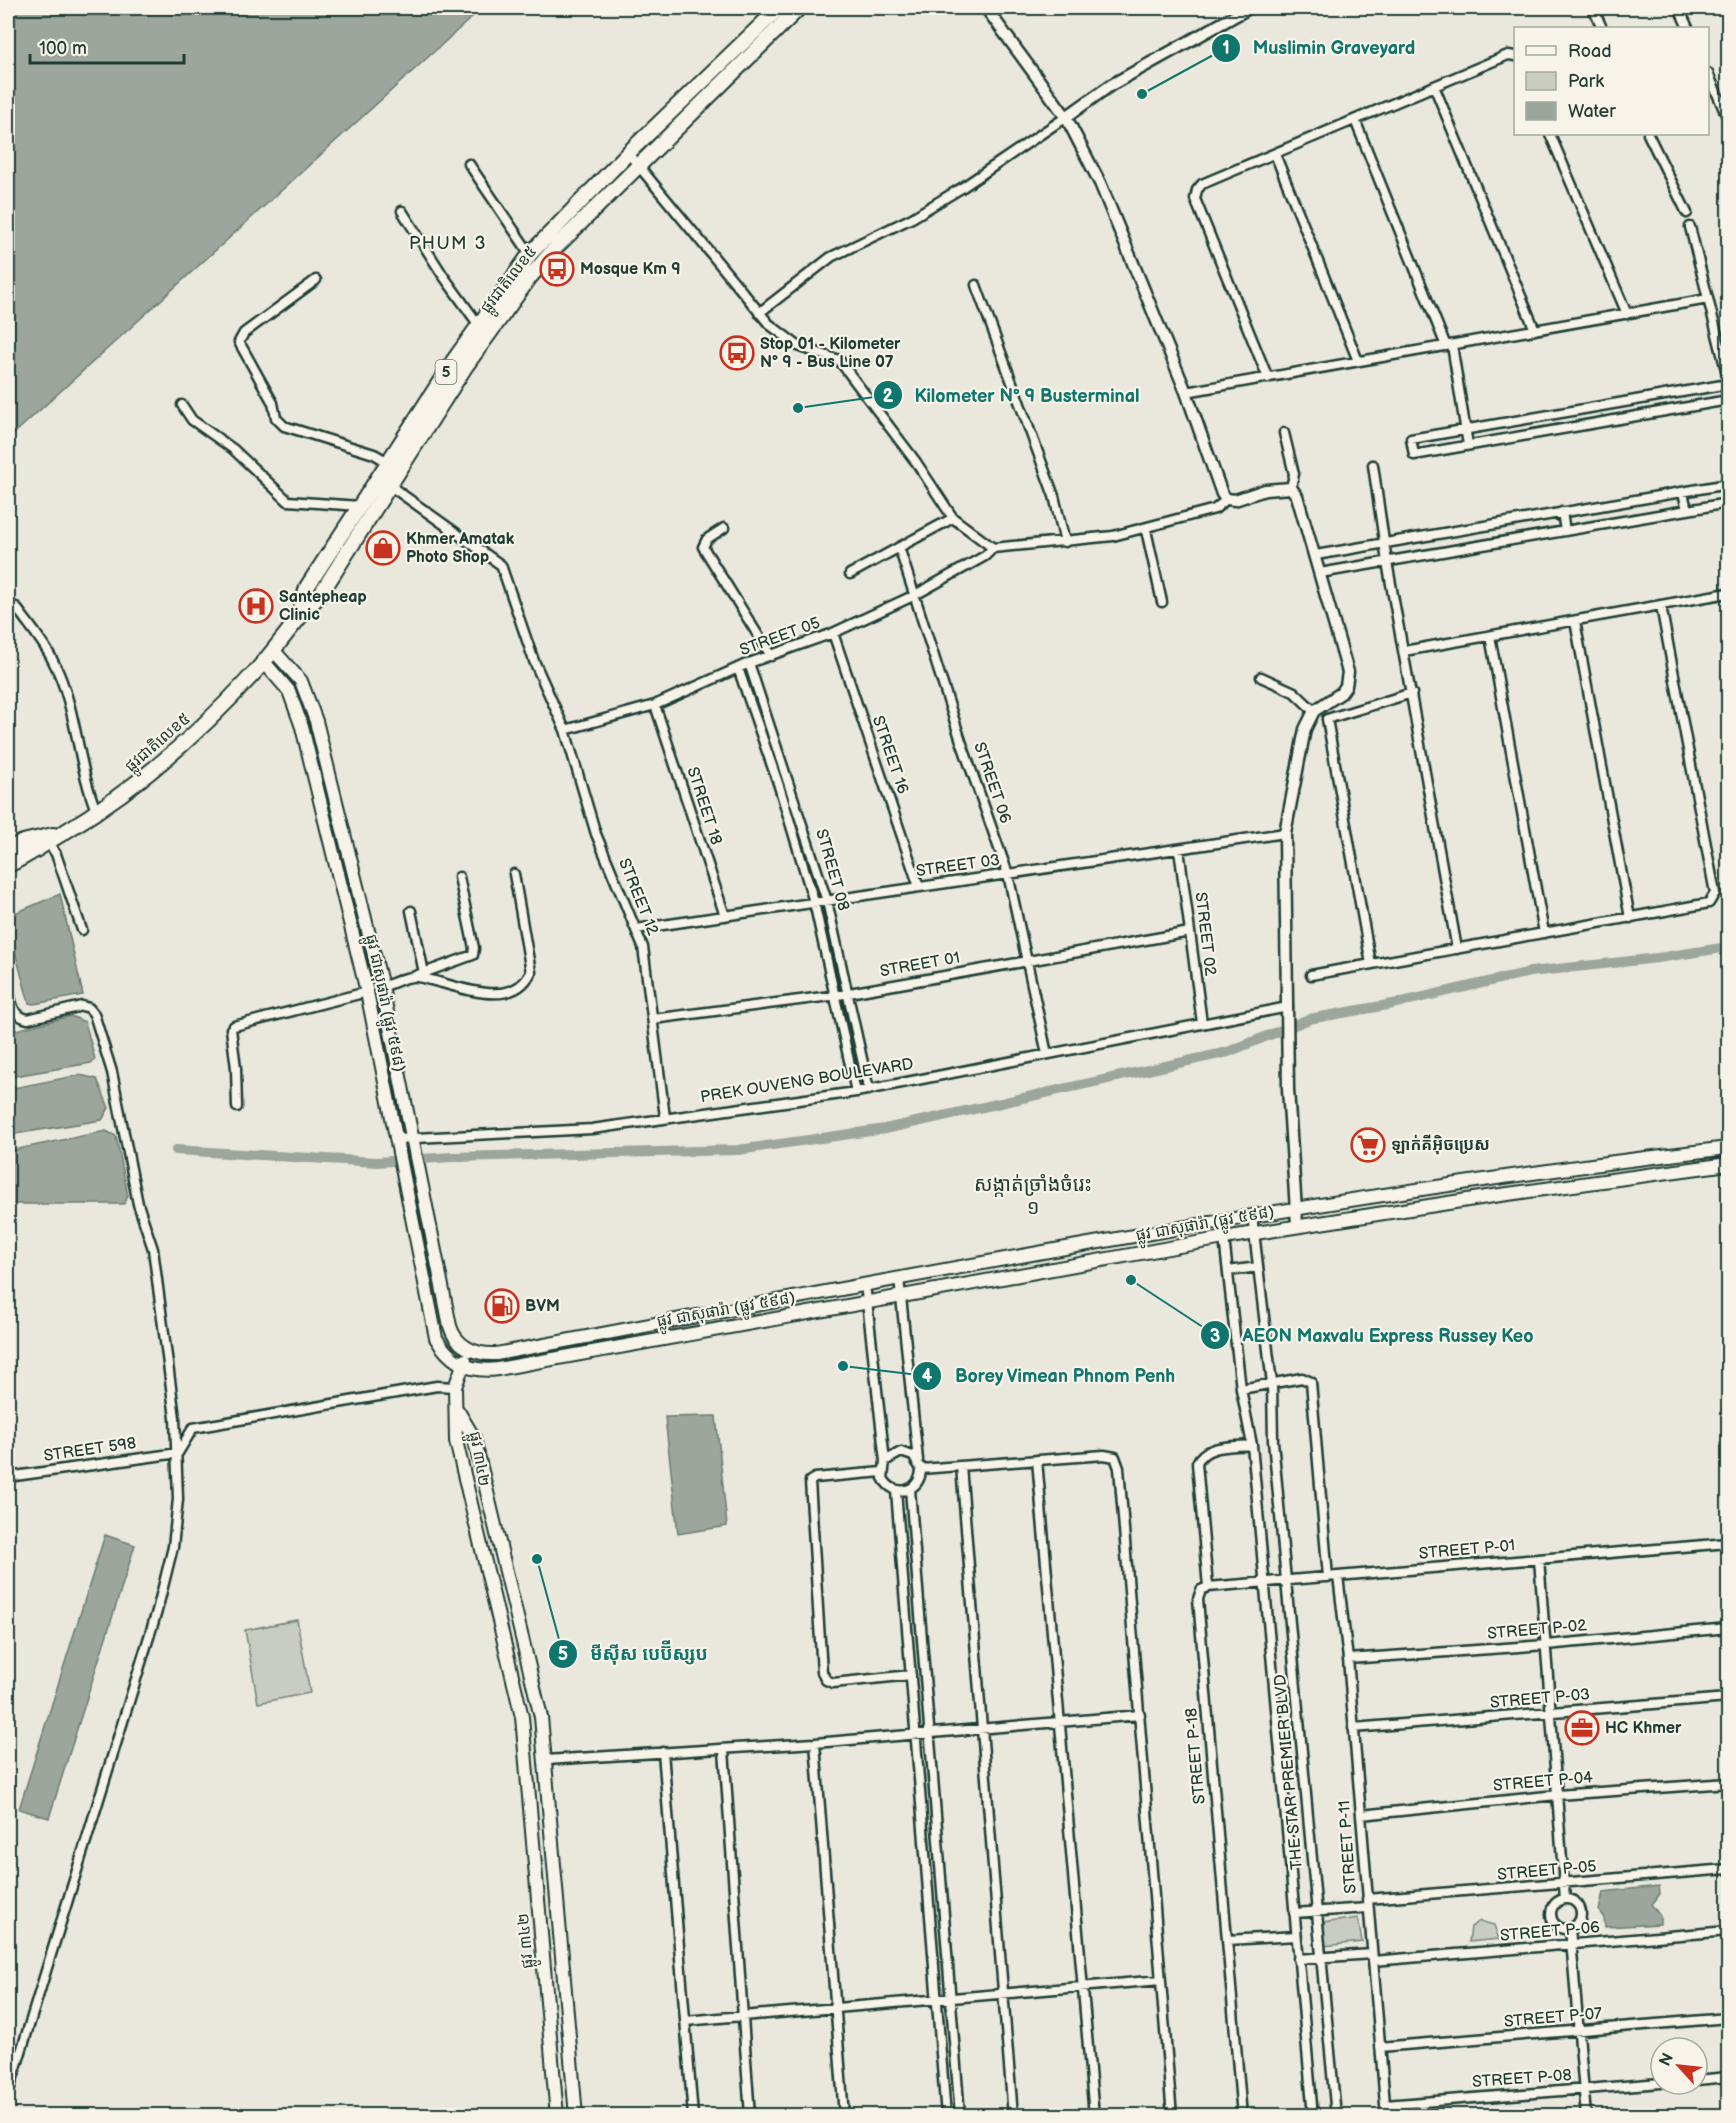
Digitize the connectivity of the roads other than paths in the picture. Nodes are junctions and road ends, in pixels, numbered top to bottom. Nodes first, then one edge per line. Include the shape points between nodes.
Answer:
1 (779, 8) edge
2 (800, 8) edge
3 (986, 8) edge
4 (1249, 8) edge
5 (1593, 8) edge
6 (1679, 8) edge
7 (1602, 27) edge
8 (1688, 27) edge
9 (1514, 56) edge
10 (1709, 77) edge
11 (1434, 86) junction
12 (1727, 116) edge
13 (1066, 117) junction
14 (1355, 120) junction
15 (1550, 135) edge
16 (1648, 135) edge
17 (628, 153) junction
18 (1275, 154) junction
19 (470, 164) dead end
20 (639, 164) junction
21 (402, 211) dead end
22 (1687, 213) dead end
23 (1690, 228) dead end
24 (530, 254) junction
25 (316, 280) dead end
26 (976, 285) dead end
27 (504, 298) junction
28 (1708, 299) junction
29 (759, 313) junction
30 (1627, 314) junction
31 (478, 324) junction
32 (1535, 330) junction
33 (1449, 345) junction
34 (1358, 362) junction
35 (1268, 378) junction
36 (1728, 378) edge
37 (1728, 384) edge
38 (1186, 392) junction
39 (1728, 400) edge
40 (182, 405) dead end
41 (1600, 406) junction
42 (1602, 422) junction
43 (1465, 429) junction
44 (1284, 433) dead end
45 (1468, 445) junction
46 (388, 462) junction
47 (1372, 465) dead end
48 (1728, 484) edge
49 (389, 485) junction
50 (1291, 488) junction
51 (1683, 492) junction
52 (1227, 499) junction
53 (1728, 503) edge
54 (360, 506) junction
55 (1687, 510) junction
56 (1562, 513) junction
57 (953, 518) junction
58 (724, 528) dead end
59 (1146, 530) junction
60 (1565, 531) junction
61 (1065, 542) junction
62 (1384, 543) junction
63 (899, 547) junction
64 (993, 548) junction
65 (1316, 555) junction
66 (1387, 562) junction
67 (1320, 573) junction
68 (850, 574) dead end
69 (1728, 593) edge
70 (915, 594) junction
71 (1162, 602) dead end
72 (1661, 606) junction
73 (16, 607) dead end
74 (298, 616) junction
75 (1575, 621) junction
76 (833, 633) junction
77 (1490, 636) junction
78 (274, 651) junction
79 (1404, 651) junction
80 (771, 656) junction
81 (264, 662) junction
82 (749, 663) junction
83 (738, 668) junction
84 (1261, 677) dead end
85 (1412, 693) junction
86 (655, 705) junction
87 (1314, 711) junction
88 (565, 730) junction
89 (330, 778) junction
90 (315, 781) junction
91 (790, 782) junction
92 (779, 786) junction
93 (95, 814) junction
94 (1285, 833) junction
95 (61, 834) junction
96 (48, 842) junction
97 (8, 849) edge
98 (1179, 849) junction
99 (8, 865) edge
100 (514, 874) dead end
101 (1008, 874) junction
102 (459, 877) dead end
103 (918, 887) junction
104 (826, 901) junction
105 (814, 902) junction
106 (411, 911) dead end
107 (725, 916) junction
108 (1630, 918) junction
109 (636, 929) junction
110 (82, 930) dead end
111 (1190, 932) junction
112 (1545, 933) junction
113 (1457, 949) junction
114 (1028, 961) junction
115 (1371, 964) junction
116 (424, 973) junction
117 (1311, 975) dead end
118 (415, 976) junction
119 (8, 985) edge
120 (382, 987) junction
121 (367, 992) junction
122 (847, 993) junction
123 (835, 996) junction
124 (1288, 1010) junction
125 (653, 1019) junction
126 (1202, 1023) junction
127 (1047, 1054) junction
128 (869, 1090) junction
129 (856, 1092) junction
130 (237, 1107) dead end
131 (665, 1117) junction
132 (412, 1141) junction
133 (397, 1142) junction
134 (1728, 1148) edge
135 (1728, 1164) edge
136 (1479, 1180) junction
137 (1481, 1198) junction
138 (1295, 1208) junction
139 (1252, 1215) junction
140 (1222, 1220) junction
141 (1297, 1226) junction
142 (1254, 1233) junction
143 (1224, 1238) junction
144 (1258, 1267) junction
145 (943, 1270) junction
146 (1227, 1271) junction
147 (899, 1278) junction
148 (866, 1284) junction
149 (946, 1286) junction
150 (901, 1294) junction
151 (867, 1300) junction
152 (471, 1350) junction
153 (463, 1365) junction
154 (1275, 1383) junction
155 (455, 1387) junction
156 (1241, 1389) junction
157 (458, 1410) junction
158 (1252, 1444) junction
159 (178, 1453) junction
160 (1037, 1460) junction
161 (885, 1461) junction
162 (919, 1465) junction
163 (961, 1466) junction
164 (882, 1472) junction
165 (8, 1477) edge
166 (910, 1490) junction
167 (896, 1491) junction
168 (1728, 1543) edge
169 (1539, 1559) junction
170 (1338, 1576) junction
171 (1328, 1577) junction
172 (1286, 1581) junction
173 (1264, 1582) junction
174 (1208, 1587) junction
175 (1728, 1628) edge
176 (1546, 1645) junction
177 (1348, 1659) junction
178 (911, 1675) junction
179 (1728, 1698) edge
180 (1551, 1713) junction
181 (1140, 1715) junction
182 (1060, 1722) junction
183 (1353, 1728) junction
184 (983, 1729) junction
185 (930, 1734) junction
186 (916, 1735) junction
187 (815, 1743) junction
188 (724, 1749) junction
189 (663, 1752) junction
190 (546, 1760) junction
191 (1728, 1783) edge
192 (1557, 1795) junction
193 (1361, 1815) junction
194 (1728, 1869) edge
195 (1564, 1885) junction
196 (1565, 1899) junction
197 (1368, 1904) junction
198 (1317, 1912) junction
199 (1294, 1913) junction
200 (1570, 1928) junction
201 (1728, 1931) edge
202 (1296, 1936) junction
203 (1227, 1940) junction
204 (1572, 1946) junction
205 (1321, 1957) junction
206 (1373, 1957) junction
207 (1298, 1959) junction
208 (1161, 1980) junction
209 (1084, 1987) junction
210 (1004, 1994) junction
211 (951, 1998) junction
212 (937, 2000) junction
213 (834, 2008) junction
214 (743, 2016) junction
215 (1728, 2018) edge
216 (685, 2021) junction
217 (1580, 2030) junction
218 (1380, 2047) junction
219 (1728, 2077) edge
220 (1709, 2079) edge
221 (1649, 2084) edge
222 (1584, 2089) junction
223 (8, 2094) edge
224 (1385, 2104) junction
225 (557, 2115) edge
226 (576, 2115) edge
227 (693, 2115) edge
228 (750, 2115) edge
229 (844, 2115) edge
230 (946, 2115) edge
231 (960, 2115) edge
232 (1013, 2115) edge
233 (1094, 2115) edge
234 (1172, 2115) edge
235 (1242, 2115) edge
236 (1313, 2115) edge
237 (1336, 2115) edge
238 (1386, 2115) edge
239 (1586, 2115) edge

1 - 17 highway, ផ្លូវជាតិលេខ៥ / 5
2 - 20 highway, ផ្លូវជាតិលេខ៥ / 5
3 - 13 street
4 - 13 street via 1111,85
5 - 7 street
6 - 8 street
9 - 11 street
10 - 12 street
11 - 14 street
11 - 32 street
13 - 29 street via 963,188 831,257
13 - 38 street via 1105,193
14 - 18 street
14 - 33 street
15 - 30 street
16 - 22 street
17 - 20 street
17 - 24 highway, ផ្លូវជាតិលេខ៥ / 5
18 - 34 street
18 - 35 street via 1202,184 1196,199
19 - 24 street
20 - 27 highway, ផ្លូវជាតិលេខ៥ / 5
20 - 29 street
21 - 31 street
23 - 28 street
24 - 27 highway, ផ្លូវជាតិលេខ៥ / 5
25 - 46 street via 244,333 239,342 273,403 276,418 284,426
26 - 61 street via 1054,496
27 - 31 highway, ផ្លូវជាតិលេខ៥ / 5
27 - 49 highway, ផ្លូវជាតិលេខ៥ / 5
28 - 30 street
28 - 36 street
29 - 57 street via 798,346 839,360
30 - 32 street
31 - 46 highway, ផ្លូវជាតិលេខ៥ / 5
32 - 33 street
33 - 34 street
33 - 43 street
34 - 35 street
35 - 38 street
37 - 41 street
38 - 52 street
39 - 42 street
40 - 54 street via 192,420 233,449 288,501
41 - 42 street
41 - 43 street
42 - 45 street
43 - 45 street
43 - 45 street via 1412,439 1414,455
44 - 50 street via 1294,474
46 - 54 highway, ផ្លូវជាតិលេខ៥ / 5
47 - 62 street
48 - 51 street
49 - 74 highway, ផ្លូវជាតិលេខ៥ / 5 via 320,595
49 - 88 street, STREET 12 via 501,566 534,661
50 - 52 street
50 - 65 street
51 - 55 street
51 - 56 street
52 - 59 street via 1215,509
53 - 55 street
54 - 74 highway, ផ្លូវជាតិលេខ៥ / 5 via 307,588
55 - 60 street
56 - 60 street
56 - 62 street
57 - 63 street
57 - 64 street
58 - 80 street via 703,547
59 - 61 street
59 - 71 street
60 - 66 street
61 - 64 street
62 - 65 street
62 - 66 street
63 - 68 street
63 - 70 street, STREET 06
64 - 70 street, STREET 05
65 - 67 street
66 - 67 street
66 - 79 street
67 - 87 street via 1348,672 1341,693
69 - 72 street
70 - 76 street, STREET 05
70 - 101 street, STREET 06
72 - 75 street
72 - 108 street via 1715,893 1709,903
73 - 93 street via 54,661
74 - 78 highway, ផ្លូវជាតិលេខ៥ / 5
75 - 77 street
75 - 108 street
76 - 80 street, STREET 05
76 - 103 street, STREET 16
77 - 79 street
77 - 112 street
78 - 81 highway, 5
78 - 89 main road, ផ្លូវ ជាសុផារ៉ា (ផ្លូវ ៥៩៨) via 293,670 308,695
79 - 85 street
80 - 82 street, STREET 05
81 - 90 main road, ផ្លូវ ជាសុផារ៉ា (ផ្លូវ ៥៩៨) via 289,691
81 - 93 highway, ផ្លូវជាតិលេខ៥ / 5 via 175,753
82 - 83 street, STREET 05
82 - 91 street, STREET 08
83 - 86 street, STREET 05
83 - 92 street
84 - 87 street via 1294,692
85 - 113 street
85 - 115 street via 1327,719
86 - 88 street, STREET 05
86 - 107 street, STREET 18
87 - 94 street via 1305,729
88 - 109 street, STREET 12 via 596,834
89 - 90 main road
89 - 120 main road, ផ្លូវ ជាសុផារ៉ា (ផ្លូវ ៥៩៨)
90 - 121 main road, ផ្លូវ ជាសុផារ៉ា (ផ្លូវ ៥៩៨)
91 - 92 street
91 - 104 street, STREET 08
92 - 105 street
93 - 95 highway, ផ្លូវជាតិលេខ៥ / 5
94 - 98 street, STREET 03
94 - 124 street
95 - 96 highway, ផ្លូវជាតិលេខ៥ / 5
95 - 97 highway, ផ្លូវជាតិលេខ៥ / 5
96 - 99 highway, ផ្លូវជាតិលេខ៥ / 5
96 - 110 street via 56,854
98 - 101 street, STREET 03
98 - 111 street, STREET 02
100 - 118 street via 531,972 528,979 502,992 483,993
101 - 103 street, STREET 03
101 - 114 street, STREET 06
102 - 116 street via 473,955
103 - 104 street, STREET 03
104 - 105 street, STREET 03
104 - 122 street, STREET 08
105 - 107 street, STREET 03
105 - 123 street
106 - 116 street
107 - 109 street, STREET 03
108 - 112 street
109 - 125 street, STREET 12 via 643,947
111 - 114 street, STREET 01
111 - 126 street, STREET 02
112 - 113 street
113 - 115 street
114 - 122 street, STREET 01
114 - 127 street, STREET 06
115 - 117 street
116 - 118 street
118 - 120 street
119 - 159 street via 19,1017 28,1019 82,1006 94,1014 112,1072 138,1204 153,1249
120 - 132 main road, ផ្លូវ ជាសុផារ៉ា (ផ្លូវ ៥៩៨)
121 - 130 street via 234,1026 231,1029
121 - 133 main road, ផ្លូវ ជាសុផារ៉ា (ផ្លូវ ៥៩៨)
122 - 123 street, STREET 01
122 - 128 street, STREET 08
123 - 125 street, STREET 01
123 - 129 street
124 - 126 street, PREK OUVENG BOULEVARD
124 - 138 street
125 - 131 street, STREET 12
126 - 127 street, PREK OUVENG BOULEVARD
127 - 128 street, PREK OUVENG BOULEVARD
128 - 129 street, PREK OUVENG BOULEVARD
129 - 131 street, PREK OUVENG BOULEVARD
131 - 132 street, PREK OUVENG BOULEVARD via 592,1128
132 - 133 street, PREK OUVENG BOULEVARD
132 - 152 main road, ផ្លូវ ជាសុផារ៉ា (ផ្លូវ ៥៩៨) via 451,1332
133 - 153 main road, ផ្លូវ ជាសុផារ៉ា (ផ្លូវ ៥៩៨) via 436,1338
134 - 136 main road, ផ្លូវ ជាសុផារ៉ា (ផ្លូវ ៥៩៨)
135 - 137 main road, ផ្លូវ ជាសុផារ៉ា (ផ្លូវ ៥៩៨)
136 - 137 main road
136 - 138 main road, ផ្លូវ ជាសុផារ៉ា (ផ្លូវ ៥៩៨)
137 - 141 main road, ផ្លូវ ជាសុផារ៉ា (ផ្លូវ ៥៩៨)
138 - 139 main road, ផ្លូវ ជាសុផារ៉ា (ផ្លូវ ៥៩៨)
138 - 141 street
139 - 140 main road, ផ្លូវ ជាសុផារ៉ា (ផ្លូវ ៥៩៨)
139 - 142 street, THE STAR PREMIER BLVD
140 - 143 street, THE STAR PREMIER BLVD
140 - 145 main road, ផ្លូវ ជាសុផារ៉ា (ផ្លូវ ៥៩៨)
141 - 142 main road, ផ្លូវ ជាសុផារ៉ា (ផ្លូវ ៥៩៨)
142 - 143 main road, ផ្លូវ ជាសុផារ៉ា (ផ្លូវ ៥៩៨)
142 - 144 street, THE STAR PREMIER BLVD
143 - 146 street, THE STAR PREMIER BLVD
143 - 149 main road, ផ្លូវ ជាសុផារ៉ា (ផ្លូវ ៥៩៨)
144 - 146 street
144 - 154 street, THE STAR PREMIER BLVD
145 - 147 main road, ផ្លូវ ជាសុផារ៉ា (ផ្លូវ ៥៩៨)
145 - 149 main road
146 - 156 street, THE STAR PREMIER BLVD
147 - 148 main road, ផ្លូវ ជាសុផារ៉ា (ផ្លូវ ៥៩៨)
147 - 150 street
148 - 151 street
148 - 152 main road, ផ្លូវ ជាសុផារ៉ា (ផ្លូវ ៥៩៨) via 496,1354
149 - 150 main road, ផ្លូវ ជាសុផារ៉ា (ផ្លូវ ៥៩៨)
150 - 151 main road, ផ្លូវ ជាសុផារ៉ា (ផ្លូវ ៥៩៨)
150 - 162 street
151 - 153 main road, ផ្លូវ ជាសុផារ៉ា (ផ្លូវ ៥៩៨) via 498,1369 480,1370
151 - 161 street
152 - 153 main road
153 - 155 main road
154 - 156 street
154 - 171 street via 1302,1378 1311,1382
154 - 172 street, THE STAR PREMIER BLVD via 1273,1425
155 - 157 main road
155 - 159 street via 437,1386 193,1428
156 - 158 street, THE STAR PREMIER BLVD
157 - 190 main road, ផ្លូវ ៣៤២ via 474,1438 541,1717
157 - 225 main road, ផ្លូវ ៣៤២ via 456,1441 522,1717
158 - 173 street, THE STAR PREMIER BLVD
158 - 174 street, STREET P-18 via 1207,1450 1200,1454 1197,1463
159 - 165 street, STREET 598
159 - 223 street via 173,1547 157,1611
160 - 163 street
160 - 181 street via 1115,1457
160 - 182 street
161 - 162 street via 901,1452 908,1453
161 - 164 street
162 - 163 street
162 - 166 street via 919,1481
163 - 184 street
164 - 167 street via 886,1484
164 - 178 street via 810,1481 822,1672 833,1683
166 - 167 street
166 - 185 street
167 - 178 street
168 - 169 street, STREET P-01
169 - 170 street, STREET P-01
169 - 176 street
170 - 171 street, STREET P-01
170 - 177 street, STREET P-11
171 - 172 street, STREET P-01
172 - 173 street, STREET P-01
172 - 198 street, THE STAR PREMIER BLVD
173 - 174 street, STREET P-01
173 - 199 street, THE STAR PREMIER BLVD
174 - 203 street, STREET P-18 via 1201,1590 1198,1599
175 - 176 street, STREET P-02
176 - 177 street, STREET P-02
176 - 180 street
177 - 183 street, STREET P-11
178 - 186 street
179 - 180 street, STREET P-03
180 - 183 street, STREET P-03
180 - 192 street
181 - 182 street
181 - 208 street
182 - 184 street
182 - 209 street
183 - 193 street, STREET P-11
184 - 185 street
184 - 210 street
185 - 186 street
185 - 211 street
186 - 187 street
186 - 212 street
187 - 188 street
187 - 213 street
188 - 189 street
188 - 214 street
189 - 190 street
189 - 216 street
190 - 226 main road, ផ្លូវ ៣៤២
191 - 192 street, STREET P-04
192 - 193 street, STREET P-04
192 - 195 street
193 - 197 street, STREET P-11
194 - 195 street, STREET P-05
195 - 196 street
195 - 197 street, STREET P-05
196 - 200 street via 1572,1900 1581,1911 1577,1924
196 - 200 street via 1554,1906 1552,1920
197 - 198 street, STREET P-05
197 - 206 street, STREET P-11
198 - 199 street, STREET P-05
198 - 205 street, THE STAR PREMIER BLVD
199 - 202 street, THE STAR PREMIER BLVD
200 - 204 street
201 - 204 street, STREET P-06
202 - 203 street
202 - 207 street, THE STAR PREMIER BLVD
203 - 235 street, STREET P-18
204 - 206 street, STREET P-06
204 - 217 street
205 - 206 street, STREET P-06
205 - 207 street, STREET P-06
205 - 237 street, THE STAR PREMIER BLVD
206 - 218 street, STREET P-11
207 - 236 street, THE STAR PREMIER BLVD
208 - 209 street
208 - 234 street
209 - 210 street
209 - 233 street
210 - 211 street
210 - 232 street
211 - 212 street
211 - 231 street
212 - 213 street
212 - 230 street
213 - 214 street
213 - 229 street
214 - 216 street
214 - 228 street
215 - 217 street, STREET P-07
216 - 227 street
217 - 218 street, STREET P-07
217 - 222 street
218 - 224 street, STREET P-11
219 - 220 street
221 - 222 street, STREET P-08
222 - 224 street, STREET P-08
222 - 239 street
224 - 238 street, STREET P-11

